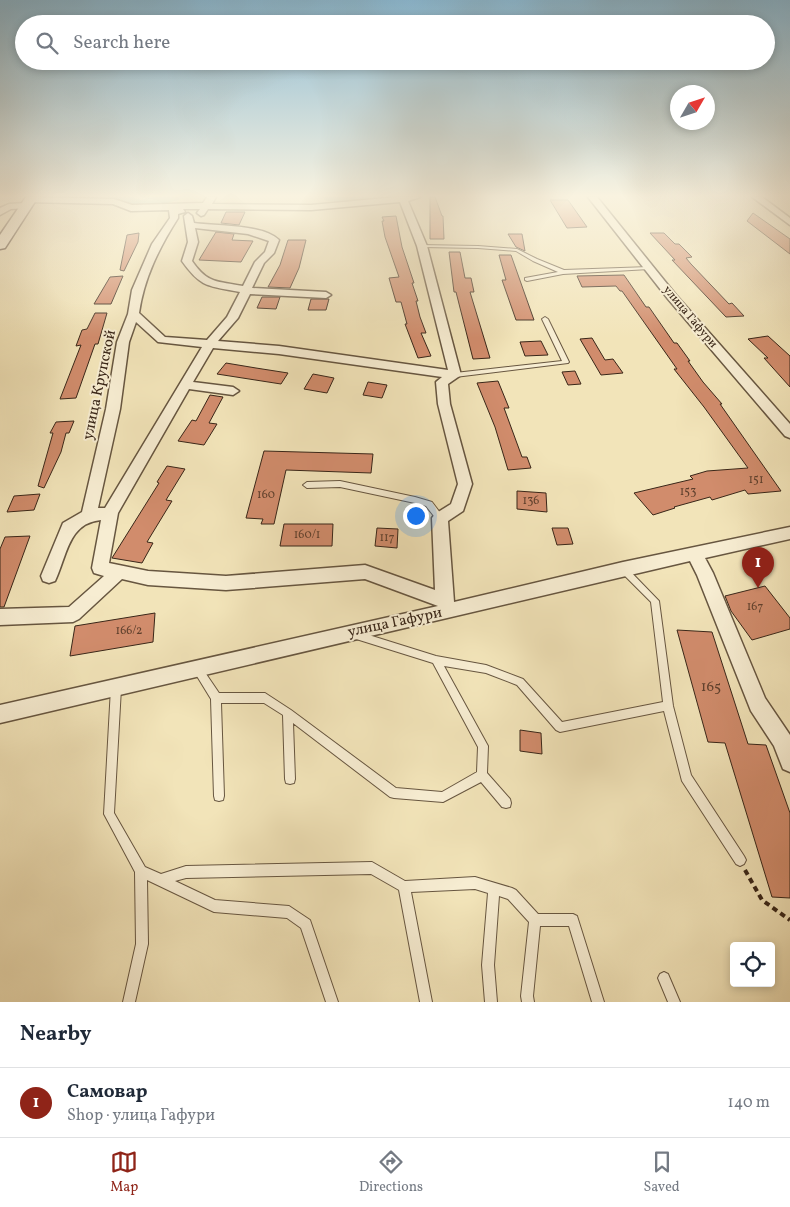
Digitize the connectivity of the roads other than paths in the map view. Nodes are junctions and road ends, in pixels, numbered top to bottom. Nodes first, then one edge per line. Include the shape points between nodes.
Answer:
1 (157, 244) edge
2 (192, 244) edge
3 (273, 244) edge
4 (630, 244) edge
5 (422, 246) joint
6 (649, 268) junction
7 (564, 272) junction
8 (527, 279) dead end
9 (246, 290) junction
10 (326, 295) dead end
11 (133, 314) junction
12 (545, 319) dead end
13 (210, 344) junction
14 (455, 375) junction
15 (185, 385) junction
16 (233, 390) dead end
17 (790, 433) edge
18 (307, 485) dead end
19 (110, 513) junction
20 (89, 515) junction
21 (440, 518) junction
22 (790, 533) edge
23 (694, 554) junction
24 (623, 570) junction
25 (118, 573) junction
26 (49, 576) dead end
27 (446, 606) junction
28 (0, 617) edge
29 (349, 633) junction
30 (436, 660) junction
31 (197, 668) junction
32 (116, 687) junction
33 (216, 698) junction
34 (668, 706) junction
35 (288, 713) junction
36 (0, 714) edge
37 (790, 762) edge
38 (482, 775) junction
39 (290, 779) dead end
40 (218, 796) dead end
41 (506, 803) dead end
42 (740, 860) road end
43 (141, 871) junction
44 (161, 880) junction
45 (404, 887) junction
46 (494, 889) junction
47 (535, 920) junction
48 (664, 978) dead end
49 (129, 1002) edge
50 (332, 1002) edge
51 (426, 1002) edge
52 (491, 1002) edge
53 (528, 1002) edge
54 (598, 1002) edge
55 (674, 1002) edge

1 - 11 street, улица Крупской via 137,290
2 - 9 street via 187,261 197,275 206,282
3 - 9 street
4 - 6 street, улица Гафури
5 - 7 lane via 517,250
5 - 14 street
6 - 7 lane
6 - 17 street, улица Гафури
7 - 8 lane
9 - 10 street
9 - 13 street via 232,318
11 - 13 street via 162,340
11 - 20 street, улица Крупской via 123,342 113,409
12 - 14 lane via 566,362
13 - 14 street via 279,350
13 - 15 street
14 - 21 street via 442,382 444,404 465,484 458,508
15 - 16 street
15 - 19 street
18 - 21 lane via 340,484 416,500 429,504
19 - 20 street
19 - 25 street via 100,568
20 - 26 street via 69,527
21 - 27 street
22 - 23 street, улица Гафури
23 - 24 street, улица Гафури
23 - 37 street via 705,573 758,704 782,740
24 - 27 street, улица Гафури
24 - 34 lane via 655,601
25 - 27 street via 226,583 365,572
25 - 28 street via 73,614
27 - 29 street, улица Гафури
29 - 30 lane
29 - 31 street, улица Гафури
30 - 34 lane via 486,669 520,682 560,727
30 - 38 lane via 483,746
31 - 32 street, улица Гафури
31 - 33 lane
32 - 36 street, улица Гафури
32 - 43 lane via 109,814
33 - 35 lane via 265,698
33 - 40 lane
34 - 42 lane via 686,777
35 - 38 lane via 394,793 443,797
35 - 39 lane
38 - 41 lane
43 - 44 lane
43 - 49 lane via 142,944
44 - 45 lane via 186,872 372,868
44 - 50 lane via 214,906 289,912 306,924
45 - 46 lane via 474,883
45 - 51 lane
46 - 47 lane via 512,894
46 - 52 lane via 488,965
47 - 53 lane
47 - 54 lane via 573,920
48 - 55 lane

